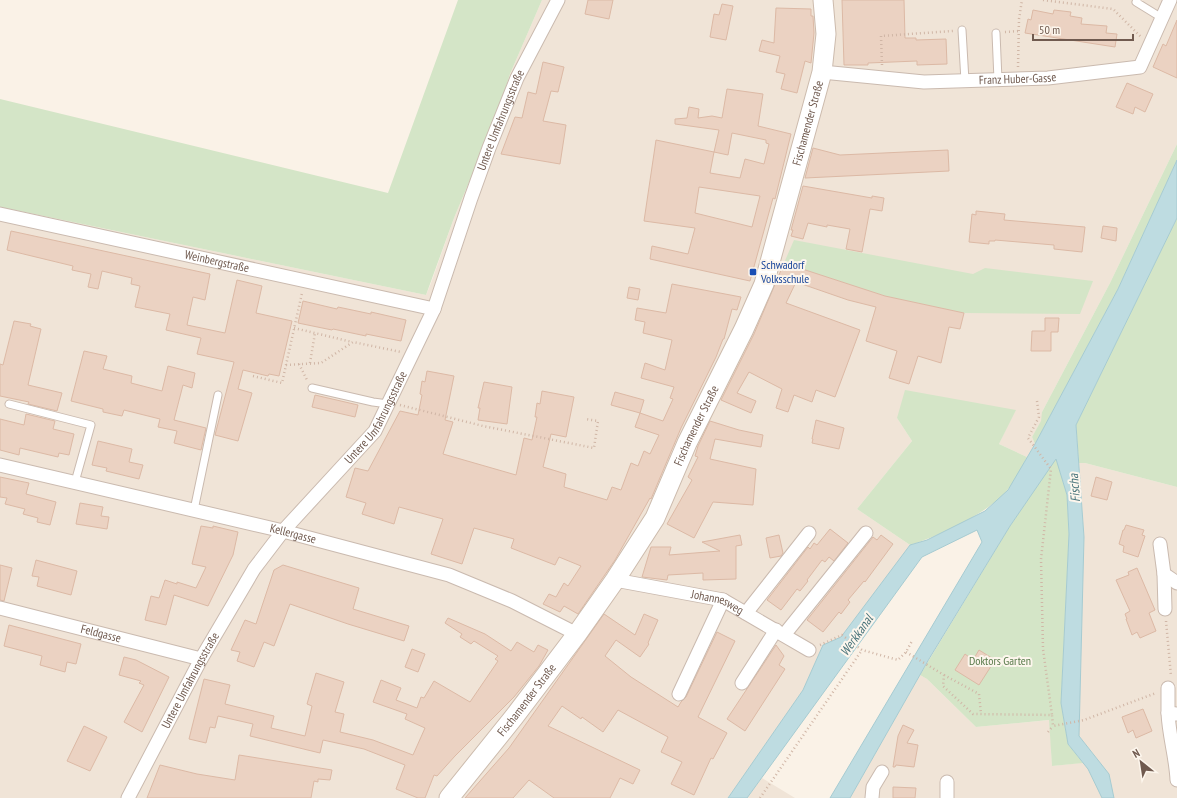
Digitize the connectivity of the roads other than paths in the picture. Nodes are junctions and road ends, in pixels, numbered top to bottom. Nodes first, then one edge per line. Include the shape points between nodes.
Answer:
1 (558, 0) edge
2 (823, 0) edge
3 (1137, 0) edge
4 (1170, 0) edge
5 (1162, 18) junction
6 (962, 30) road end
7 (996, 33) road end
8 (822, 72) junction
9 (998, 80) junction
10 (965, 81) junction
11 (0, 214) edge
12 (434, 309) junction
13 (312, 388) road end
14 (218, 395) dead end
15 (9, 404) dead end
16 (388, 404) junction
17 (0, 465) edge
18 (75, 482) junction
19 (194, 510) junction
20 (283, 531) junction
21 (809, 533) dead end
22 (866, 533) dead end
23 (1160, 544) dead end
24 (1164, 574) junction
25 (615, 580) junction
26 (1177, 583) edge
27 (724, 600) junction
28 (0, 608) edge
29 (1165, 609) road end
30 (746, 613) junction
31 (780, 633) junction
32 (577, 634) junction
33 (809, 650) road end
34 (201, 659) junction
35 (742, 683) dead end
36 (1168, 688) road end
37 (679, 694) dead end
38 (1173, 714) edge
39 (882, 772) dead end
40 (1177, 780) edge
41 (947, 782) dead end
42 (128, 798) edge
43 (449, 798) edge
44 (872, 798) edge
45 (946, 798) edge

1 - 12 street, Untere Umfahrungsstraße via 517,78 471,198
2 - 8 main road, Fischamender Straße via 826,34
3 - 5 lane via 1136,2
4 - 5 street, Franz Huber-Gasse
5 - 9 street, Franz Huber-Gasse via 1140,67 1048,78
6 - 10 lane
7 - 9 lane
8 - 10 street, Franz Huber-Gasse via 924,82
8 - 25 main road, Fischamender Straße via 764,284 687,443 655,518
9 - 10 street, Franz Huber-Gasse
11 - 12 street, Weinbergstraße
12 - 16 street, Untere Umfahrungsstraße
13 - 16 lane
14 - 19 lane
15 - 18 lane via 91,425
16 - 20 street, Untere Umfahrungsstraße via 375,431
17 - 18 street, Kellergasse
18 - 19 street, Kellergasse
19 - 20 street, Kellergasse
20 - 32 street, Kellergasse via 448,575 512,601
20 - 34 street, Untere Umfahrungsstraße via 254,569
21 - 30 street
22 - 31 street
23 - 24 street
24 - 26 street
24 - 29 street
25 - 27 street, Johannesweg
25 - 32 main road, Fischamender Straße
27 - 30 street, Johannesweg
27 - 37 street
28 - 34 street, Feldgasse
30 - 31 street, Johannesweg
31 - 33 street, Johannesweg
31 - 35 street
32 - 43 main road, Fischamender Straße via 514,718
34 - 42 street, Untere Umfahrungsstraße
36 - 38 street
38 - 40 street via 1169,730
39 - 44 street via 873,787
41 - 45 street

